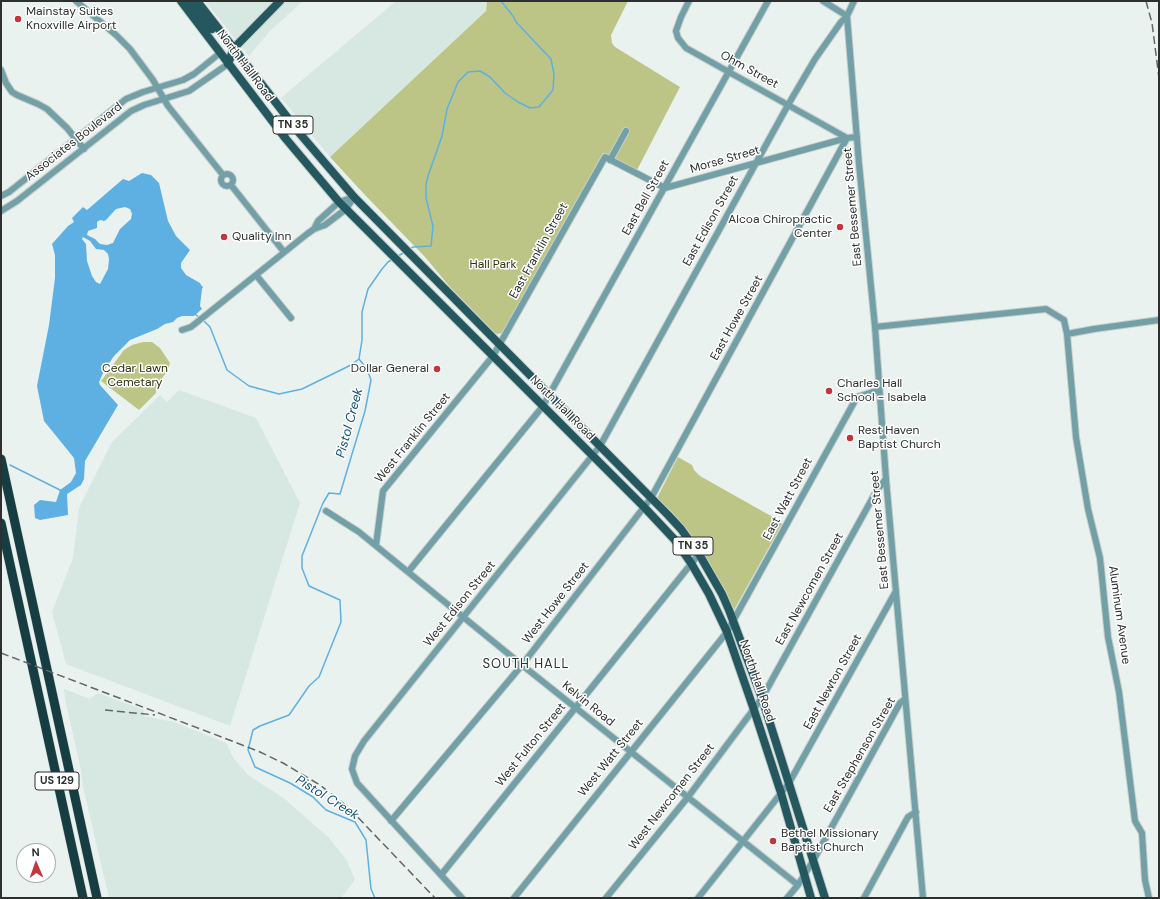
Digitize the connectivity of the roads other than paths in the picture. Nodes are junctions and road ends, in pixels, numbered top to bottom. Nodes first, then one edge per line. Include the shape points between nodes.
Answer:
1 (76, 1) edge
2 (181, 1) edge
3 (190, 1) edge
4 (197, 1) edge
5 (280, 1) edge
6 (689, 1) edge
7 (768, 1) edge
8 (823, 1) edge
9 (854, 1) edge
10 (847, 16) junction
11 (234, 48) junction
12 (220, 53) junction
13 (228, 64) junction
14 (1, 70) edge
15 (729, 71) junction
16 (158, 88) junction
17 (164, 100) junction
18 (788, 105) junction
19 (626, 131) dead end
20 (857, 137) junction
21 (847, 138) junction
22 (76, 139) junction
23 (84, 149) junction
24 (608, 159) junction
25 (755, 163) junction
26 (665, 188) junction
27 (1, 196) edge
28 (354, 197) junction
29 (339, 202) junction
30 (346, 209) junction
31 (1, 211) edge
32 (314, 229) junction
33 (284, 252) junction
34 (256, 275) junction
35 (291, 318) dead end
36 (1159, 320) edge
37 (875, 327) junction
38 (182, 330) dead end
39 (1067, 334) junction
40 (499, 345) junction
41 (493, 356) junction
42 (879, 390) junction
43 (549, 395) junction
44 (543, 406) junction
45 (600, 446) junction
46 (593, 456) junction
47 (1, 459) edge
48 (886, 479) junction
49 (651, 498) junction
50 (644, 507) junction
51 (326, 511) dead end
52 (1, 523) edge
53 (376, 545) junction
54 (699, 554) junction
55 (691, 563) junction
56 (408, 572) junction
57 (896, 591) junction
58 (463, 618) junction
59 (734, 620) junction
60 (727, 632) junction
61 (522, 665) junction
62 (762, 698) junction
63 (905, 699) junction
64 (575, 707) junction
65 (754, 710) junction
66 (630, 752) junction
67 (789, 783) junction
68 (781, 793) junction
69 (688, 797) junction
70 (916, 812) junction
71 (391, 821) junction
72 (743, 842) junction
73 (812, 861) junction
74 (440, 875) junction
75 (804, 875) junction
76 (798, 885) junction
77 (83, 898) edge
78 (96, 898) edge
79 (462, 898) edge
80 (514, 898) edge
81 (606, 898) edge
82 (698, 898) edge
83 (787, 898) edge
84 (811, 898) edge
85 (825, 898) edge
86 (864, 898) edge
87 (923, 898) edge
88 (1149, 898) edge

1 - 16 street via 130,49
2 - 12 main road, North Hall Road / TN 35
3 - 11 main road via 222,41
4 - 11 main road, North Hall Road / TN 35
5 - 11 main road
6 - 15 street, Ohm Street via 676,31 678,38 692,52
7 - 15 street, East Bell Street
8 - 10 street
9 - 10 street, East Edison Street
10 - 18 street, East Edison Street via 815,59
10 - 20 street, East Bessemer Street
11 - 12 main road
11 - 13 main road
11 - 28 main road, North Hall Road / TN 35
12 - 13 main road, North Hall Road / TN 35
12 - 16 street, Associates Boulevard via 194,74
13 - 17 street, Associates Boulevard via 189,91
13 - 29 main road, North Hall Road / TN 35
14 - 22 street via 12,92 47,109
15 - 18 street, Ohm Street
15 - 26 street, East Bell Street
16 - 17 street
16 - 22 street, Associates Boulevard via 126,99
17 - 23 street, Associates Boulevard via 131,111
17 - 33 street via 223,175 220,178 222,184 231,185
18 - 21 street, Ohm Street
18 - 25 street, East Edison Street
19 - 24 street, East Franklin Street
20 - 21 street, Morse Street
20 - 37 street, East Bessemer Street
21 - 25 street, Morse Street
21 - 49 street, East Howe Street
22 - 23 street
22 - 27 street, Associates Boulevard
23 - 31 street, Associates Boulevard
24 - 26 street
24 - 40 street, East Franklin Street
25 - 26 street, Morse Street
25 - 45 street, East Edison Street
26 - 43 street, East Bell Street
28 - 29 street
28 - 30 street
28 - 40 main road, North Hall Road / TN 35
29 - 30 main road, North Hall Road / TN 35
29 - 32 street via 318,221
30 - 32 street via 325,225
30 - 41 main road, North Hall Road / TN 35
32 - 33 street
33 - 34 street
34 - 35 street
34 - 38 street via 191,327
36 - 39 street
37 - 39 street, Aluminum Avenue via 1046,309 1064,320
37 - 42 street, East Bessemer Street
39 - 88 street, Aluminum Avenue via 1076,437 1088,509 1100,558 1108,637 1119,692 1135,821 1142,833 1145,880
40 - 41 street, East Franklin Street
40 - 43 main road, North Hall Road / TN 35
41 - 44 main road, North Hall Road / TN 35
41 - 53 street, West Franklin Street via 383,491
42 - 48 street, East Bessemer Street
42 - 59 street, East Watt Street via 857,397
43 - 44 street, East Bell Street
43 - 45 main road, North Hall Road / TN 35
44 - 46 main road, North Hall Road / TN 35
44 - 56 street, East Bell Street
45 - 46 street, East Edison Street
45 - 49 main road, North Hall Road / TN 35
46 - 50 main road, North Hall Road / TN 35
46 - 58 street, West Edison Street
47 - 78 highway, US 129
48 - 57 street, East Bessemer Street
48 - 62 street, East Newcomen Street via 877,490
49 - 50 street, East Howe Street
49 - 54 main road, North Hall Road / TN 35 via 682,529
50 - 55 main road, North Hall Road / TN 35 via 674,539
50 - 61 street, West Howe Street
51 - 53 street, Kelvin Road
52 - 77 highway, US 129
53 - 56 street, Kelvin Road
54 - 55 street, West Fulton Street
54 - 59 main road, North Hall Road / TN 35
55 - 60 main road, North Hall Road / TN 35
55 - 64 street, West Fulton Street
56 - 58 street, Kelvin Road
57 - 63 street, East Bessemer Street
57 - 67 street, East Newton Street
58 - 61 street, Kelvin Road
58 - 71 street, West Edison Street via 364,741 355,756 352,769 357,783
59 - 60 street, East Watt Street
59 - 62 main road, North Hall Road / TN 35
60 - 65 main road, North Hall Road / TN 35
60 - 66 street, West Watt Street
61 - 64 street, Kelvin Road
61 - 71 street, West Howe Street
62 - 65 street, East Newcomen Street
62 - 67 main road, North Hall Road / TN 35
63 - 70 street, East Bessemer Street
63 - 73 street, East Stephenson Street via 900,703
64 - 66 street, Kelvin Road
64 - 74 street, West Fulton Street
65 - 68 main road, North Hall Road / TN 35
65 - 69 street, West Newcomen Street
66 - 69 street, Kelvin Road
66 - 80 street, West Watt Street
67 - 68 street, East Newton Street
67 - 73 main road, North Hall Road / TN 35
68 - 72 street, East Newton Street
68 - 75 main road, North Hall Road / TN 35
69 - 72 street, Kelvin Road
69 - 81 street, West Newcomen Street
70 - 86 street via 908,817
70 - 87 street, East Bessemer Street
71 - 74 street
72 - 76 street, Kelvin Road
72 - 82 street, East Newton Street
73 - 75 street, East Stephenson Street
73 - 85 main road, North Hall Road / TN 35
74 - 79 street
75 - 76 street, East Stephenson Street
75 - 84 main road, North Hall Road / TN 35
76 - 83 street, East Stephenson Street

